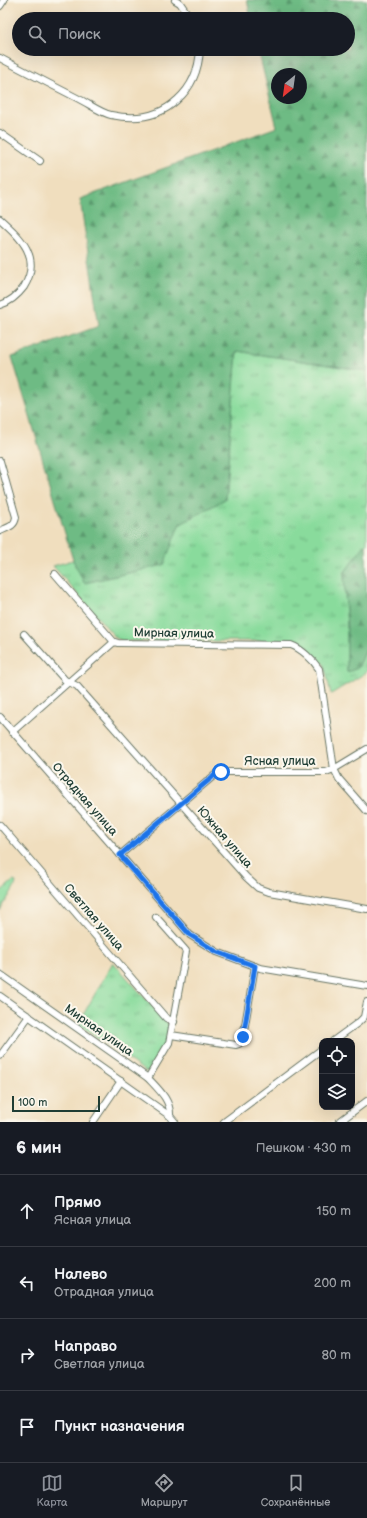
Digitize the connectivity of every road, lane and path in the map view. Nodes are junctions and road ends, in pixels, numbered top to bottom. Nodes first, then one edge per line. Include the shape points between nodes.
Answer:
1 (4, 0) edge
2 (175, 0) edge
3 (0, 6) edge
4 (186, 12) edge
5 (199, 56) edge
6 (0, 58) edge
7 (0, 133) edge
8 (40, 161) dead end
9 (0, 219) edge
10 (0, 305) edge
11 (0, 462) edge
12 (0, 531) edge
13 (55, 574) dead end
14 (24, 634) dead end
15 (114, 642) junction
16 (70, 682) junction
17 (1, 719) edge
18 (12, 732) junction
19 (367, 749) edge
20 (334, 768) junction
21 (182, 804) junction
22 (367, 811) edge
23 (0, 825) edge
24 (120, 855) junction
25 (367, 909) edge
26 (156, 917) dead end
27 (255, 966) junction
28 (0, 974) edge
29 (367, 986) edge
30 (0, 996) edge
31 (367, 1002) edge
32 (28, 1016) junction
33 (174, 1022) junction
34 (171, 1035) junction
35 (338, 1038) edge
36 (319, 1052) edge
37 (0, 1056) edge
38 (148, 1078) junction
39 (121, 1082) junction
40 (367, 1101) edge
41 (170, 1116) junction
42 (93, 1122) edge
43 (174, 1122) edge
44 (224, 1122) edge
45 (340, 1122) edge

1 - 3 street
2 - 4 street
5 - 6 street via 193,81 169,108 149,116 130,118 110,115
7 - 8 street
9 - 10 street via 25,244 31,271 28,280 15,297
11 - 12 street via 16,516 12,526
13 - 15 street
14 - 16 street, Южная улица via 65,680
15 - 16 street
15 - 20 street, Мирная улица via 291,645 300,650 319,669
16 - 18 street
16 - 21 street, Южная улица via 77,686
17 - 18 street, Отрадная улица
18 - 24 street, Отрадная улица
19 - 20 street, Ясная улица
20 - 21 street, Ясная улица via 320,773 221,772
20 - 22 street via 339,779
21 - 24 street, Ясная улица
21 - 25 street, Южная улица via 258,888
23 - 33 street, Светлая улица via 166,1018
24 - 27 street, Отрадная улица via 190,935 217,952
26 - 33 street via 186,950
27 - 29 street, Отрадная улица
27 - 34 street via 243,1037 239,1044
28 - 38 street, Мирная улица
30 - 32 street, Мирная улица
31 - 35 street via 364,1017
32 - 37 street
32 - 39 street, Мирная улица
33 - 34 street
34 - 38 street via 169,1043
36 - 44 street
38 - 41 street, Мирная улица via 165,1096
39 - 41 street, Мирная улица
39 - 42 street
40 - 45 street
41 - 43 street, Мирная улица

